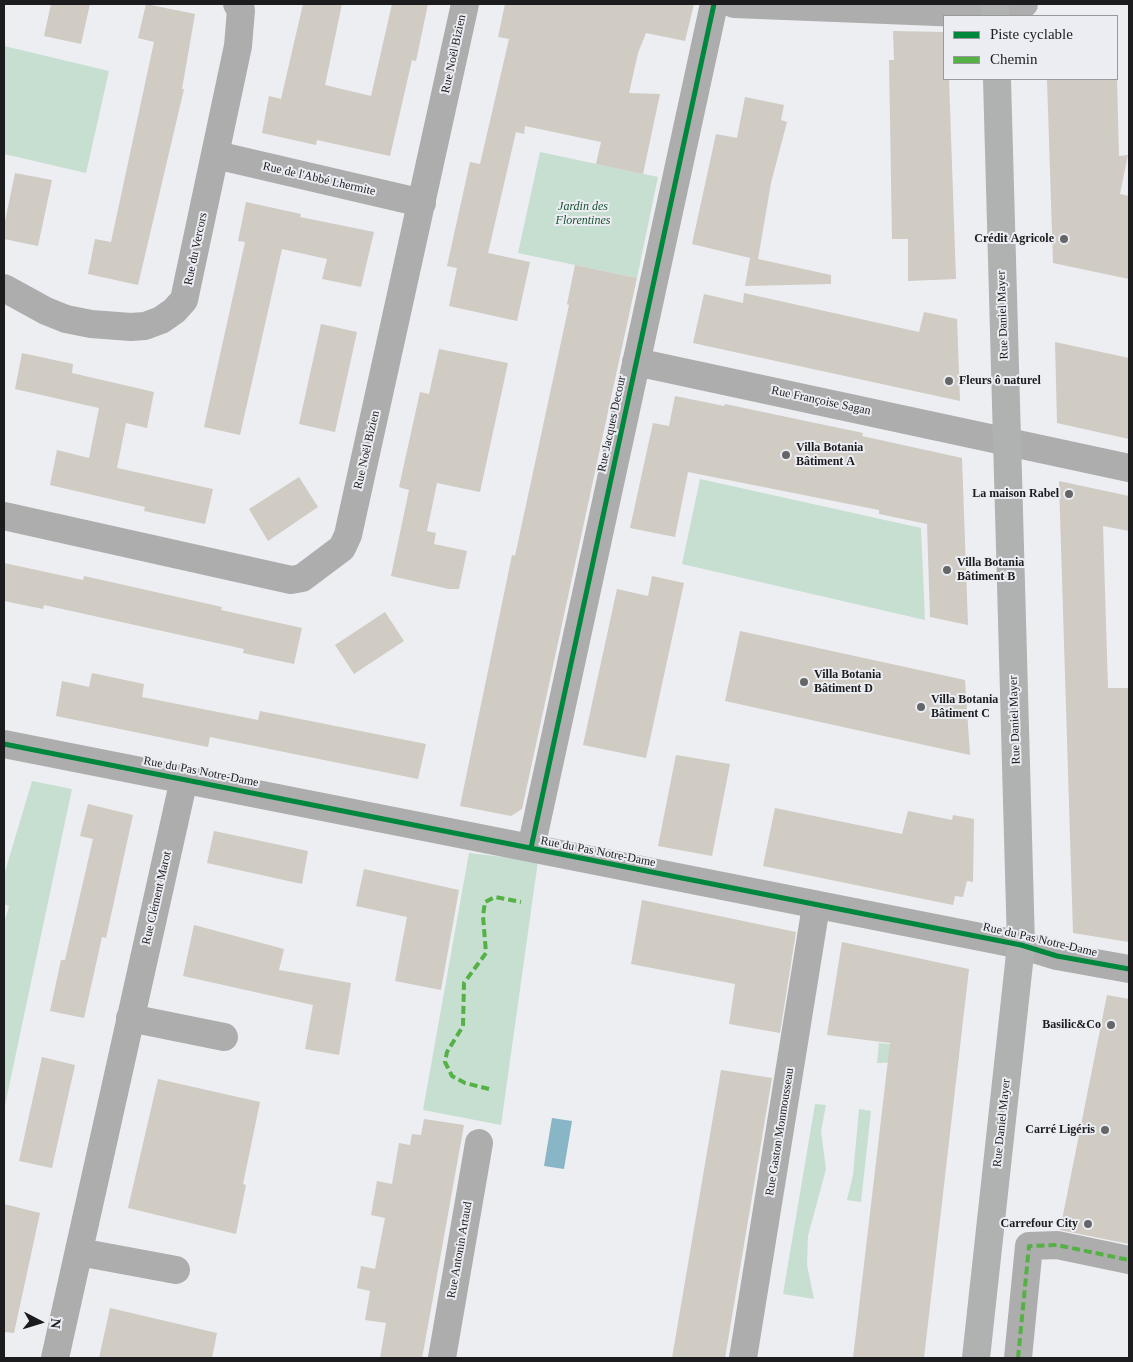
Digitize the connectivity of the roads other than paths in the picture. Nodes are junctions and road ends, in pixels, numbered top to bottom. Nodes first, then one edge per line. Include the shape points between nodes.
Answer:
1 (237, 4) edge
2 (465, 4) edge
3 (714, 4) edge
4 (734, 4) edge
5 (1024, 4) edge
6 (995, 10) edge
7 (997, 80) edge
8 (216, 155) junction
9 (422, 203) junction
10 (4, 288) edge
11 (636, 362) junction
12 (1007, 440) junction
13 (1129, 468) edge
14 (4, 516) edge
15 (4, 744) edge
16 (184, 779) junction
17 (531, 848) junction
18 (816, 906) junction
19 (1021, 945) junction
20 (1129, 970) edge
21 (130, 1018) junction
22 (224, 1037) dead end
23 (479, 1143) dead end
24 (79, 1252) junction
25 (1129, 1260) edge
26 (176, 1270) dead end
27 (55, 1358) edge
28 (442, 1358) edge
29 (743, 1358) edge
30 (976, 1358) edge
31 (1018, 1358) edge

1 - 8 street, Rue du Vercors via 241,10 238,46
2 - 9 street, Rue Noël Bizien
3 - 11 street, Rue Jacques Decour
4 - 6 street via 962,13
5 - 6 street
7 - 12 main road, Rue Daniel Mayer
8 - 9 street, Rue de l'Abbé Lhermite
8 - 10 street, Rue du Vercors via 189,285 184,300 168,316 145,326 91,324 46,311
9 - 14 street, Rue Noël Bizien via 348,535 342,548 302,578 291,580
11 - 12 street, Rue Françoise Sagan
11 - 17 street, Rue Jacques Decour
12 - 13 street, Rue Françoise Sagan
12 - 19 main road, Rue Daniel Mayer
15 - 16 street, Rue du Pas Notre-Dame
16 - 17 street, Rue du Pas Notre-Dame
16 - 21 street, Rue Clément Marot
17 - 18 street, Rue du Pas Notre-Dame
18 - 19 street, Rue du Pas Notre-Dame
18 - 29 street, Rue Gaston Monmousseau
19 - 20 street, Rue du Pas Notre-Dame via 1057,956
19 - 30 main road, Rue Daniel Mayer
21 - 22 street
21 - 24 street, Rue Clément Marot
23 - 28 street, Rue Antonin Artaud
24 - 26 street
24 - 27 street, Rue Clément Marot
25 - 31 street via 1057,1245 1029,1246

